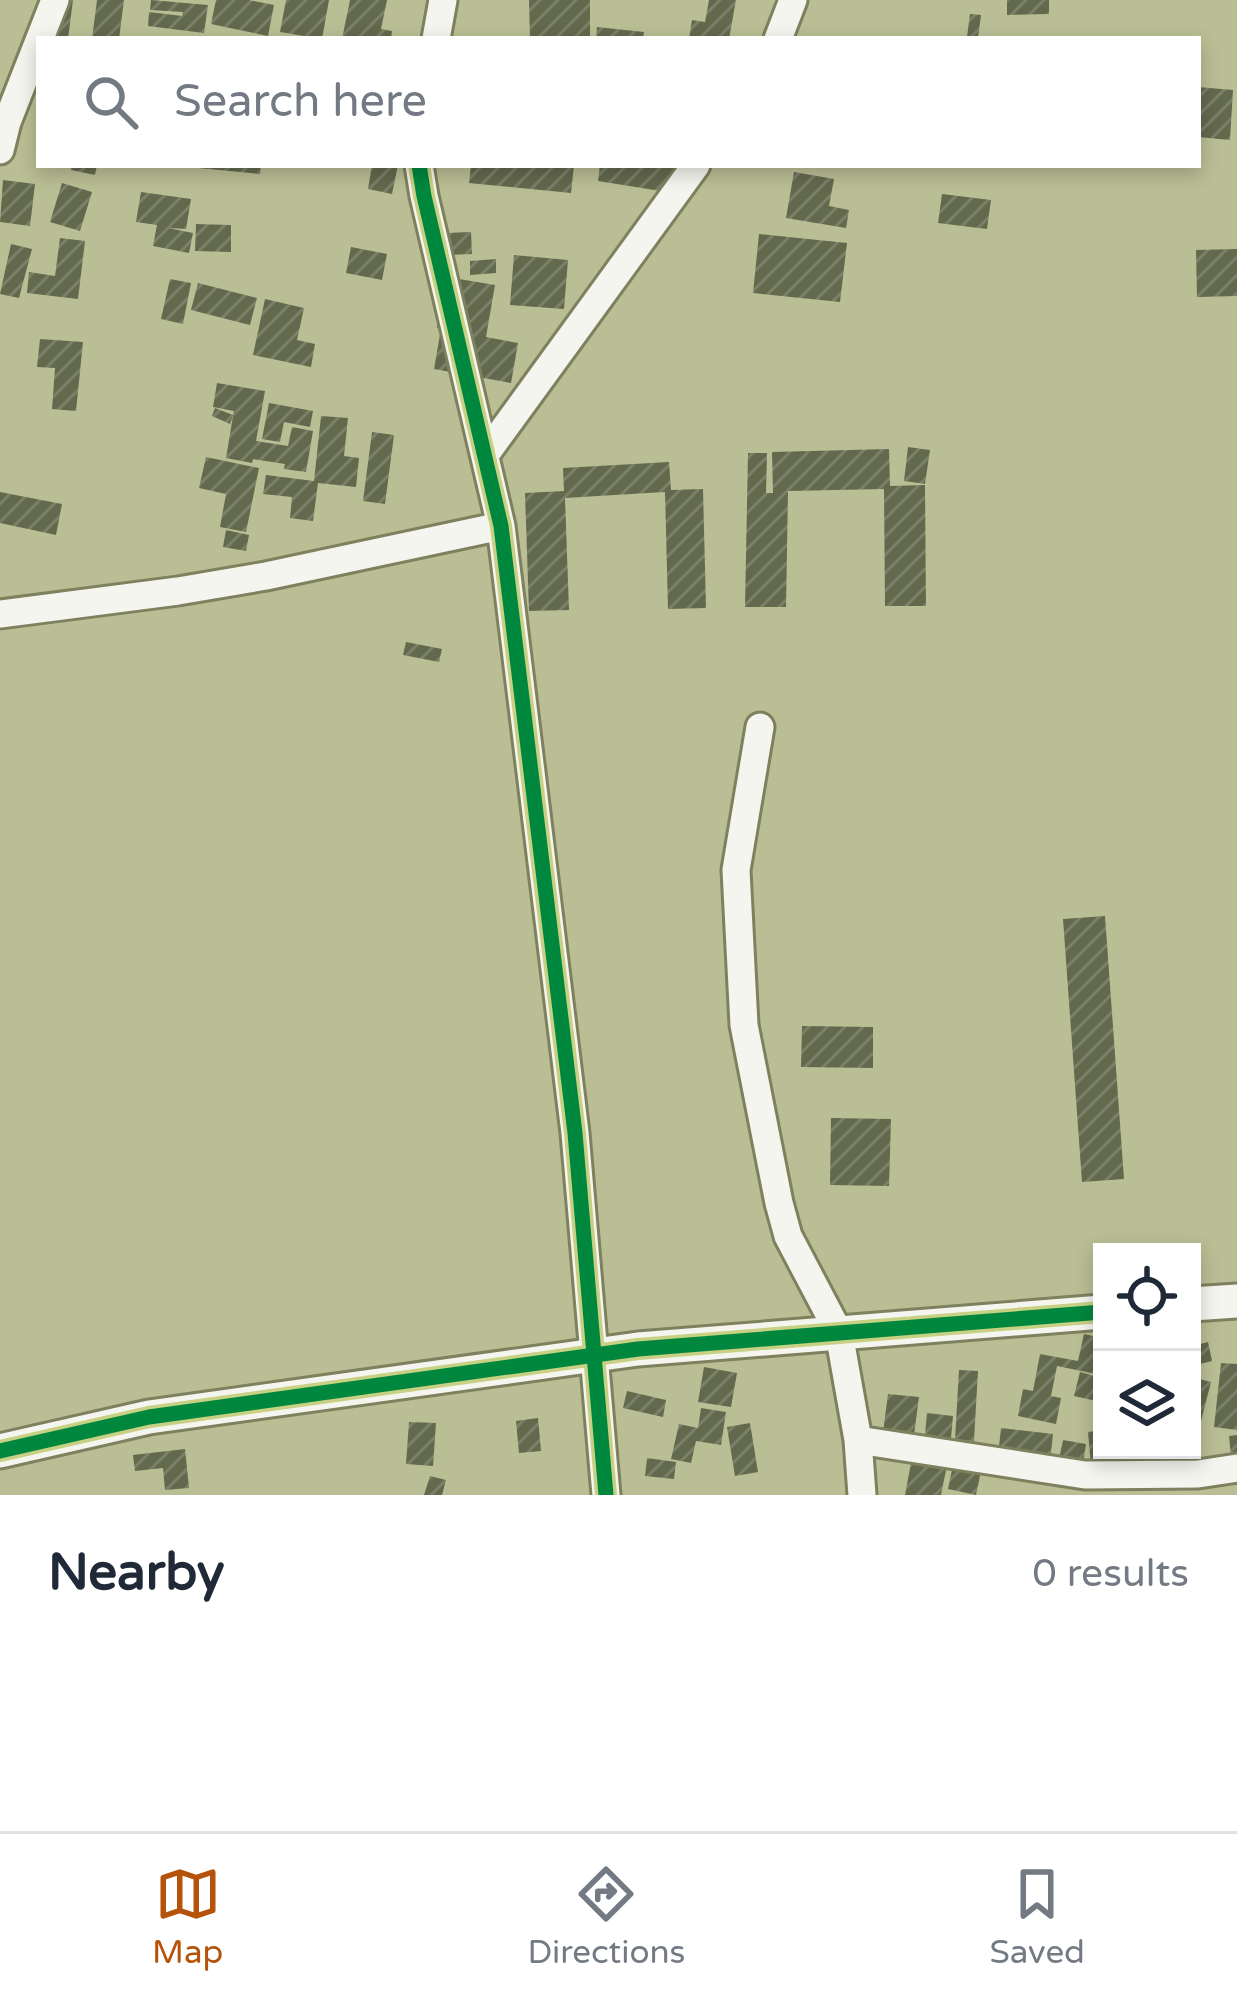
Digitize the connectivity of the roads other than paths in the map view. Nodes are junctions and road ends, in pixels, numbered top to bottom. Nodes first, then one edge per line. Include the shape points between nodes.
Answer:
1 (55, 0) edge
2 (443, 0) edge
3 (793, 0) edge
4 (41, 36) edge
5 (437, 36) edge
6 (779, 36) edge
7 (36, 48) edge
8 (0, 150) edge
9 (419, 168) edge
10 (694, 168) edge
11 (485, 455) junction
12 (501, 526) junction
13 (0, 614) edge
14 (760, 727) dead end
15 (1237, 1300) edge
16 (1201, 1303) edge
17 (1093, 1313) edge
18 (839, 1333) junction
19 (596, 1355) junction
20 (858, 1439) junction
21 (0, 1451) edge
22 (1237, 1468) edge
23 (606, 1495) edge
24 (862, 1495) edge

1 - 4 street
2 - 5 street
3 - 6 street
7 - 8 street
9 - 11 street
10 - 11 street
11 - 12 street
12 - 13 street via 266,576
12 - 19 street
14 - 18 street via 736,870 744,1025 788,1236
15 - 16 street
17 - 18 street
18 - 19 street
18 - 20 street
19 - 21 street via 149,1418
19 - 23 street
20 - 22 street via 1084,1475
20 - 24 street

